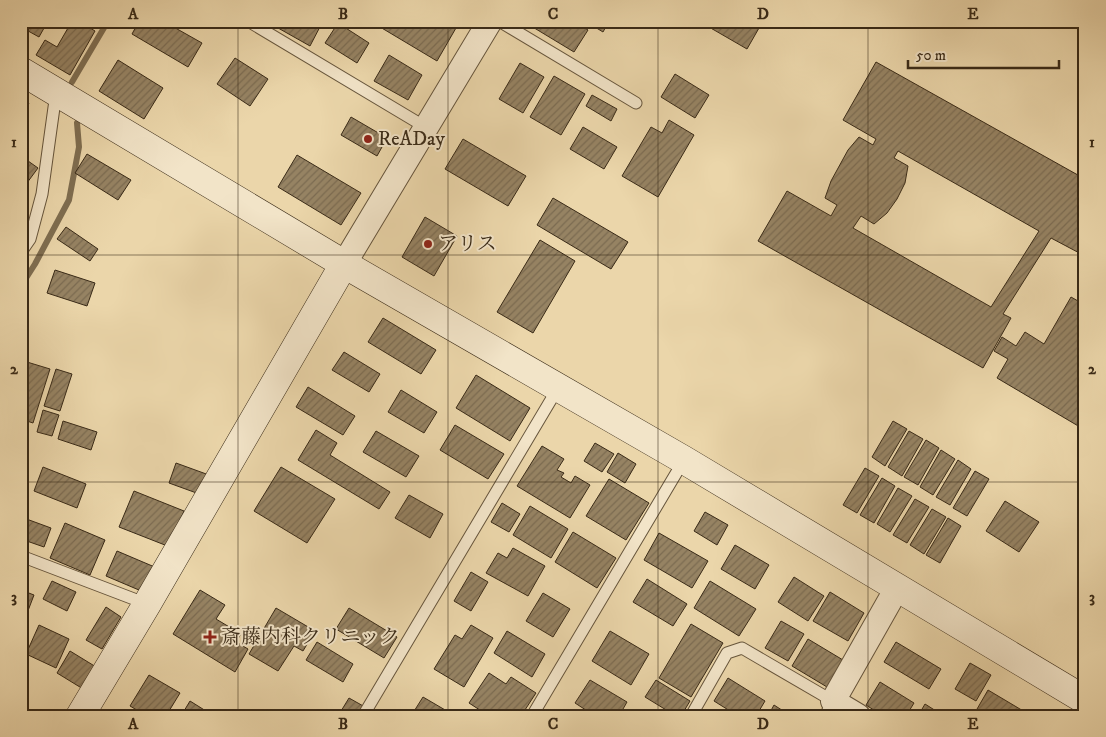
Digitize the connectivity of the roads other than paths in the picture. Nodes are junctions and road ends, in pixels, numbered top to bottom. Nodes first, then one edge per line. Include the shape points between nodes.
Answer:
1 (248, 21) edge
2 (490, 21) edge
3 (499, 21) edge
4 (21, 71) edge
5 (56, 92) junction
6 (636, 103) dead end
7 (427, 128) junction
8 (21, 252) edge
9 (344, 264) junction
10 (559, 386) junction
11 (684, 460) junction
12 (21, 556) edge
13 (897, 588) junction
14 (147, 604) junction
15 (1085, 700) edge
16 (829, 708) edge
17 (80, 716) edge
18 (363, 716) edge
19 (532, 716) edge
20 (691, 716) edge
21 (858, 716) edge

1 - 7 lane
2 - 7 street
3 - 6 lane
4 - 5 street
5 - 8 lane via 42,194 30,239
5 - 9 street
7 - 9 street
9 - 10 street
9 - 14 street
10 - 11 street
10 - 18 lane
11 - 13 street
11 - 19 lane
12 - 14 lane
13 - 15 street
13 - 16 street
14 - 17 street
16 - 20 lane via 742,648 727,653
16 - 21 street

